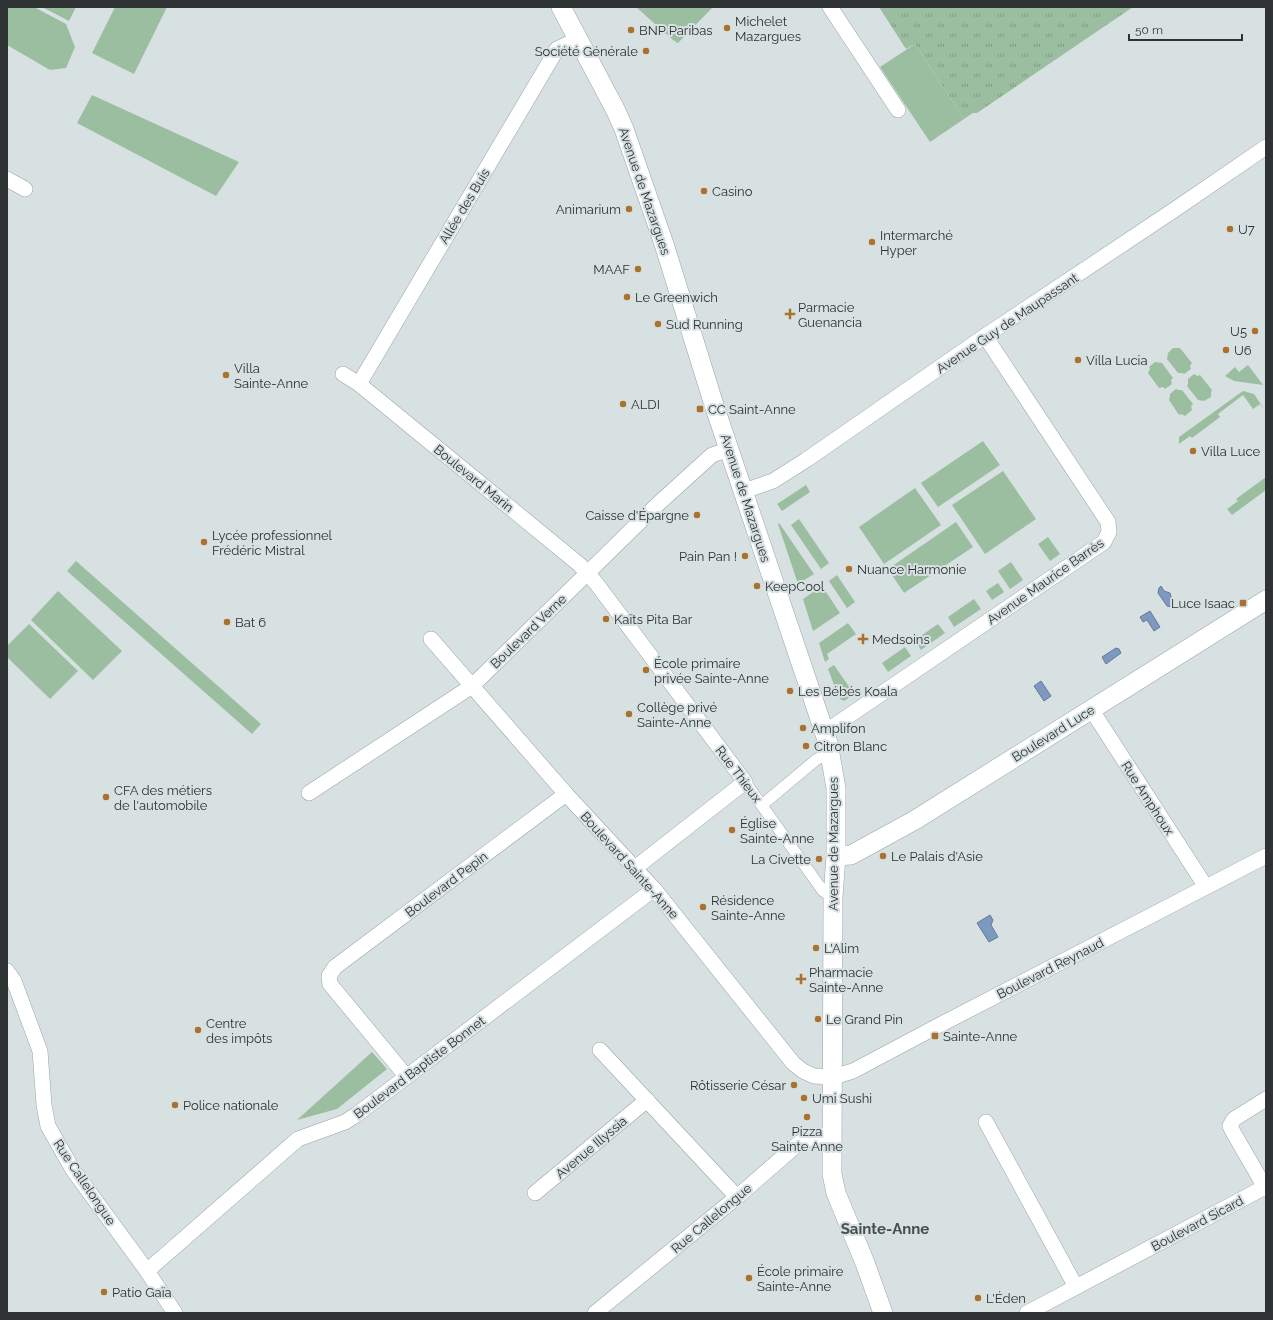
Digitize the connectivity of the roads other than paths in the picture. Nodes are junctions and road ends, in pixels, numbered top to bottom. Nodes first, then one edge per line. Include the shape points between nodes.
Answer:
1 (561, 7) edge
2 (830, 7) edge
3 (578, 39) junction
4 (898, 110) dead end
5 (1266, 147) edge
6 (7, 179) edge
7 (25, 189) dead end
8 (985, 336) junction
9 (343, 374) dead end
10 (359, 384) junction
11 (730, 449) junction
12 (744, 491) junction
13 (587, 573) junction
14 (1266, 600) edge
15 (431, 639) dead end
16 (472, 686) junction
17 (1091, 709) junction
18 (825, 732) junction
19 (831, 754) junction
20 (746, 782) junction
21 (309, 793) dead end
22 (566, 794) junction
23 (762, 805) junction
24 (836, 856) junction
25 (1266, 856) edge
26 (635, 868) junction
27 (1206, 887) junction
28 (654, 889) junction
29 (832, 897) junction
30 (7, 970) edge
31 (600, 1050) dead end
32 (406, 1076) junction
33 (833, 1077) junction
34 (1266, 1099) edge
35 (648, 1100) junction
36 (986, 1122) dead end
37 (833, 1135) junction
38 (1265, 1188) edge
39 (535, 1193) dead end
40 (737, 1197) junction
41 (147, 1271) junction
42 (1076, 1287) junction
43 (175, 1313) edge
44 (595, 1313) edge
45 (883, 1313) edge
46 (1027, 1313) edge

1 - 3 street, Avenue de Mazargues
2 - 4 street
3 - 10 street, Allée des Buis via 557,49
3 - 11 street, Avenue de Mazargues via 624,129
5 - 8 street, Avenue Guy de Maupassant
6 - 7 street
8 - 12 street, Avenue Guy de Maupassant via 803,462 773,481
8 - 18 street, Avenue Maurice Barrès via 1108,522 1109,532 1104,542
9 - 10 street, Boulevard Marin
10 - 13 street, Boulevard Marin
11 - 12 street, Avenue de Mazargues
11 - 13 street, Boulevard Verne via 712,455
12 - 18 street, Avenue de Mazargues
13 - 16 street, Boulevard Verne
13 - 20 street, Rue Thieux
14 - 17 street, Boulevard Luce
15 - 16 street, Boulevard Sainte-Anne
16 - 21 street, Boulevard Verne
16 - 22 street, Boulevard Sainte-Anne
17 - 24 street, Boulevard Luce via 915,820 851,854
17 - 27 street, Rue Amphoux
18 - 19 street, Avenue de Mazargues
19 - 23 street via 817,759
19 - 24 street, Avenue de Mazargues via 836,788
20 - 23 street, Rue Thieux
20 - 26 street
22 - 26 street, Boulevard Sainte-Anne
22 - 32 street, Boulevard Pepin via 336,967 329,976 330,984
23 - 29 street, Rue Thieux via 823,891
24 - 29 street, Avenue de Mazargues
25 - 27 street, Boulevard Reynaud
26 - 28 street, Boulevard Sainte-Anne
27 - 33 street, Boulevard Reynaud via 853,1071
28 - 32 street, Boulevard Baptiste Bonnet
28 - 33 street, Boulevard Sainte-Anne via 794,1063 814,1076
29 - 33 street, Avenue de Mazargues
30 - 41 street, Rue Callelongue via 14,981 40,1051 48,1126 73,1170
31 - 35 street
32 - 41 street, Boulevard Baptiste Bonnet via 350,1118 298,1139
33 - 37 street, Avenue de Mazargues
34 - 38 street, Boulevard Sicard via 1234,1119 1230,1126
35 - 39 street, Avenue Illyssia
35 - 40 street
36 - 42 street
37 - 40 street, Rue Callelongue via 822,1135 799,1143
37 - 45 street, Avenue de Mazargues via 832,1174 836,1194
38 - 42 street, Boulevard Sicard
40 - 44 street, Rue Callelongue
41 - 43 street, Rue Callelongue
42 - 46 street, Boulevard Sicard

